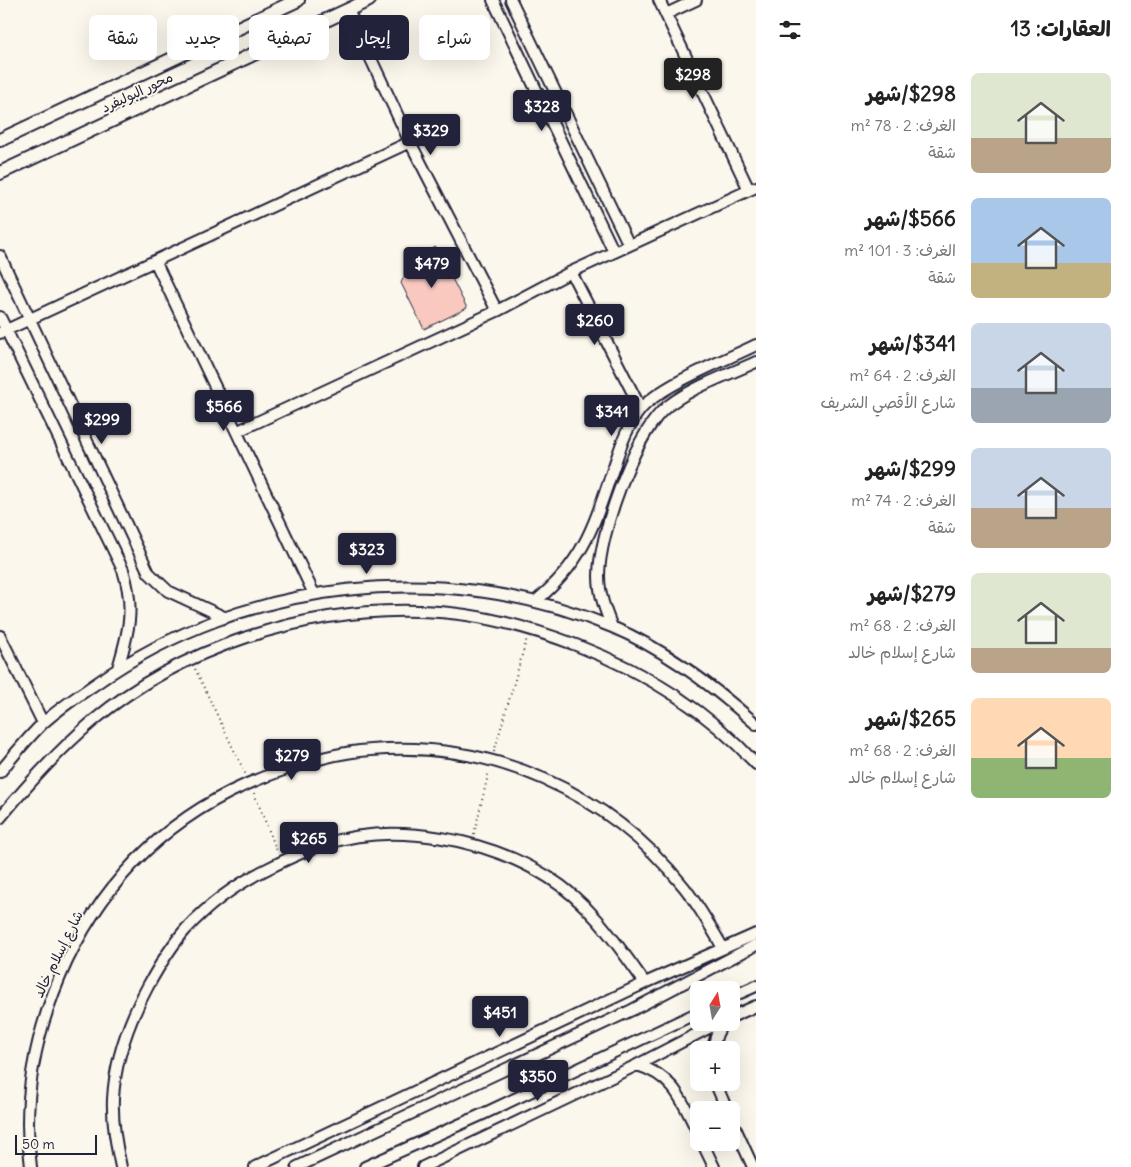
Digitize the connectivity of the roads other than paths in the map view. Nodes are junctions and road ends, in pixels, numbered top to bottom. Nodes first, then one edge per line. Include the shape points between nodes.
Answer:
1 (298, 0) edge
2 (369, 0) edge
3 (492, 0) edge
4 (511, 0) edge
5 (659, 0) edge
6 (696, 0) edge
7 (348, 10) junction
8 (666, 14) junction
9 (0, 140) edge
10 (410, 142) junction
11 (0, 173) edge
12 (753, 188) edge
13 (629, 245) junction
14 (614, 252) junction
15 (0, 256) edge
16 (155, 261) junction
17 (572, 272) junction
18 (496, 311) junction
19 (0, 317) edge
20 (30, 319) junction
21 (3, 332) edge
22 (756, 346) edge
23 (756, 362) edge
24 (640, 409) junction
25 (238, 431) junction
26 (314, 594) junction
27 (536, 601) junction
28 (224, 617) junction
29 (612, 627) junction
30 (0, 636) edge
31 (118, 668) junction
32 (43, 724) junction
33 (756, 724) edge
34 (756, 764) edge
35 (0, 772) edge
36 (0, 818) edge
37 (756, 934) edge
38 (756, 945) edge
39 (723, 948) junction
40 (645, 983) junction
41 (756, 986) edge
42 (740, 992) edge
43 (756, 1006) edge
44 (740, 1013) edge
45 (690, 1016) edge
46 (704, 1031) edge
47 (637, 1065) junction
48 (690, 1117) edge
49 (740, 1139) edge
50 (706, 1151) edge
51 (31, 1167) edge
52 (121, 1167) edge
53 (255, 1167) edge
54 (297, 1167) edge
55 (365, 1167) edge
56 (423, 1167) edge
57 (714, 1167) edge
58 (753, 1167) edge

1 - 9 street, محور البوليفرد
2 - 7 street, محور البوليفرد
3 - 14 street
4 - 13 street
5 - 8 street
6 - 8 street
7 - 10 street
7 - 11 street, محور البوليفرد
8 - 12 street
10 - 16 street
10 - 18 street
12 - 13 street
13 - 14 street
14 - 17 street
15 - 20 street
16 - 20 street
16 - 25 street
17 - 18 street
17 - 24 street
18 - 25 street
19 - 21 street
20 - 21 street
20 - 28 street via 149,573 168,591
21 - 31 street via 123,570 131,607 130,626
22 - 24 street via 666,389
23 - 29 street via 681,397 663,411 647,431 619,492 600,558 600,593
24 - 27 street via 619,450 586,542 564,574
25 - 26 street
26 - 27 street via 406,585 456,587
26 - 28 street
27 - 29 street
28 - 31 street via 167,641
29 - 33 street via 687,669
30 - 32 street
31 - 32 street
32 - 35 street
34 - 36 street via 714,724 678,698 600,655 530,628 462,615 420,611 371,612 286,626 244,638 190,660 129,695 94,720
37 - 39 street
38 - 54 street via 632,1010
39 - 40 street
39 - 51 street, شارع إسلام خالد via 683,887 637,839 562,787 492,759 451,751 368,750 327,757 250,782 197,810 150,846 109,890 81,933 57,982 38,1039 29,1098
40 - 52 street via 583,904 550,878 512,857 423,834 374,834 326,844 246,880 207,909 162,960 128,1028 117,1064 113,1100
40 - 53 street
41 - 42 street
43 - 44 street
45 - 55 street
46 - 47 street
47 - 48 street via 650,1069 671,1084
47 - 56 street
49 - 58 street
50 - 57 street

